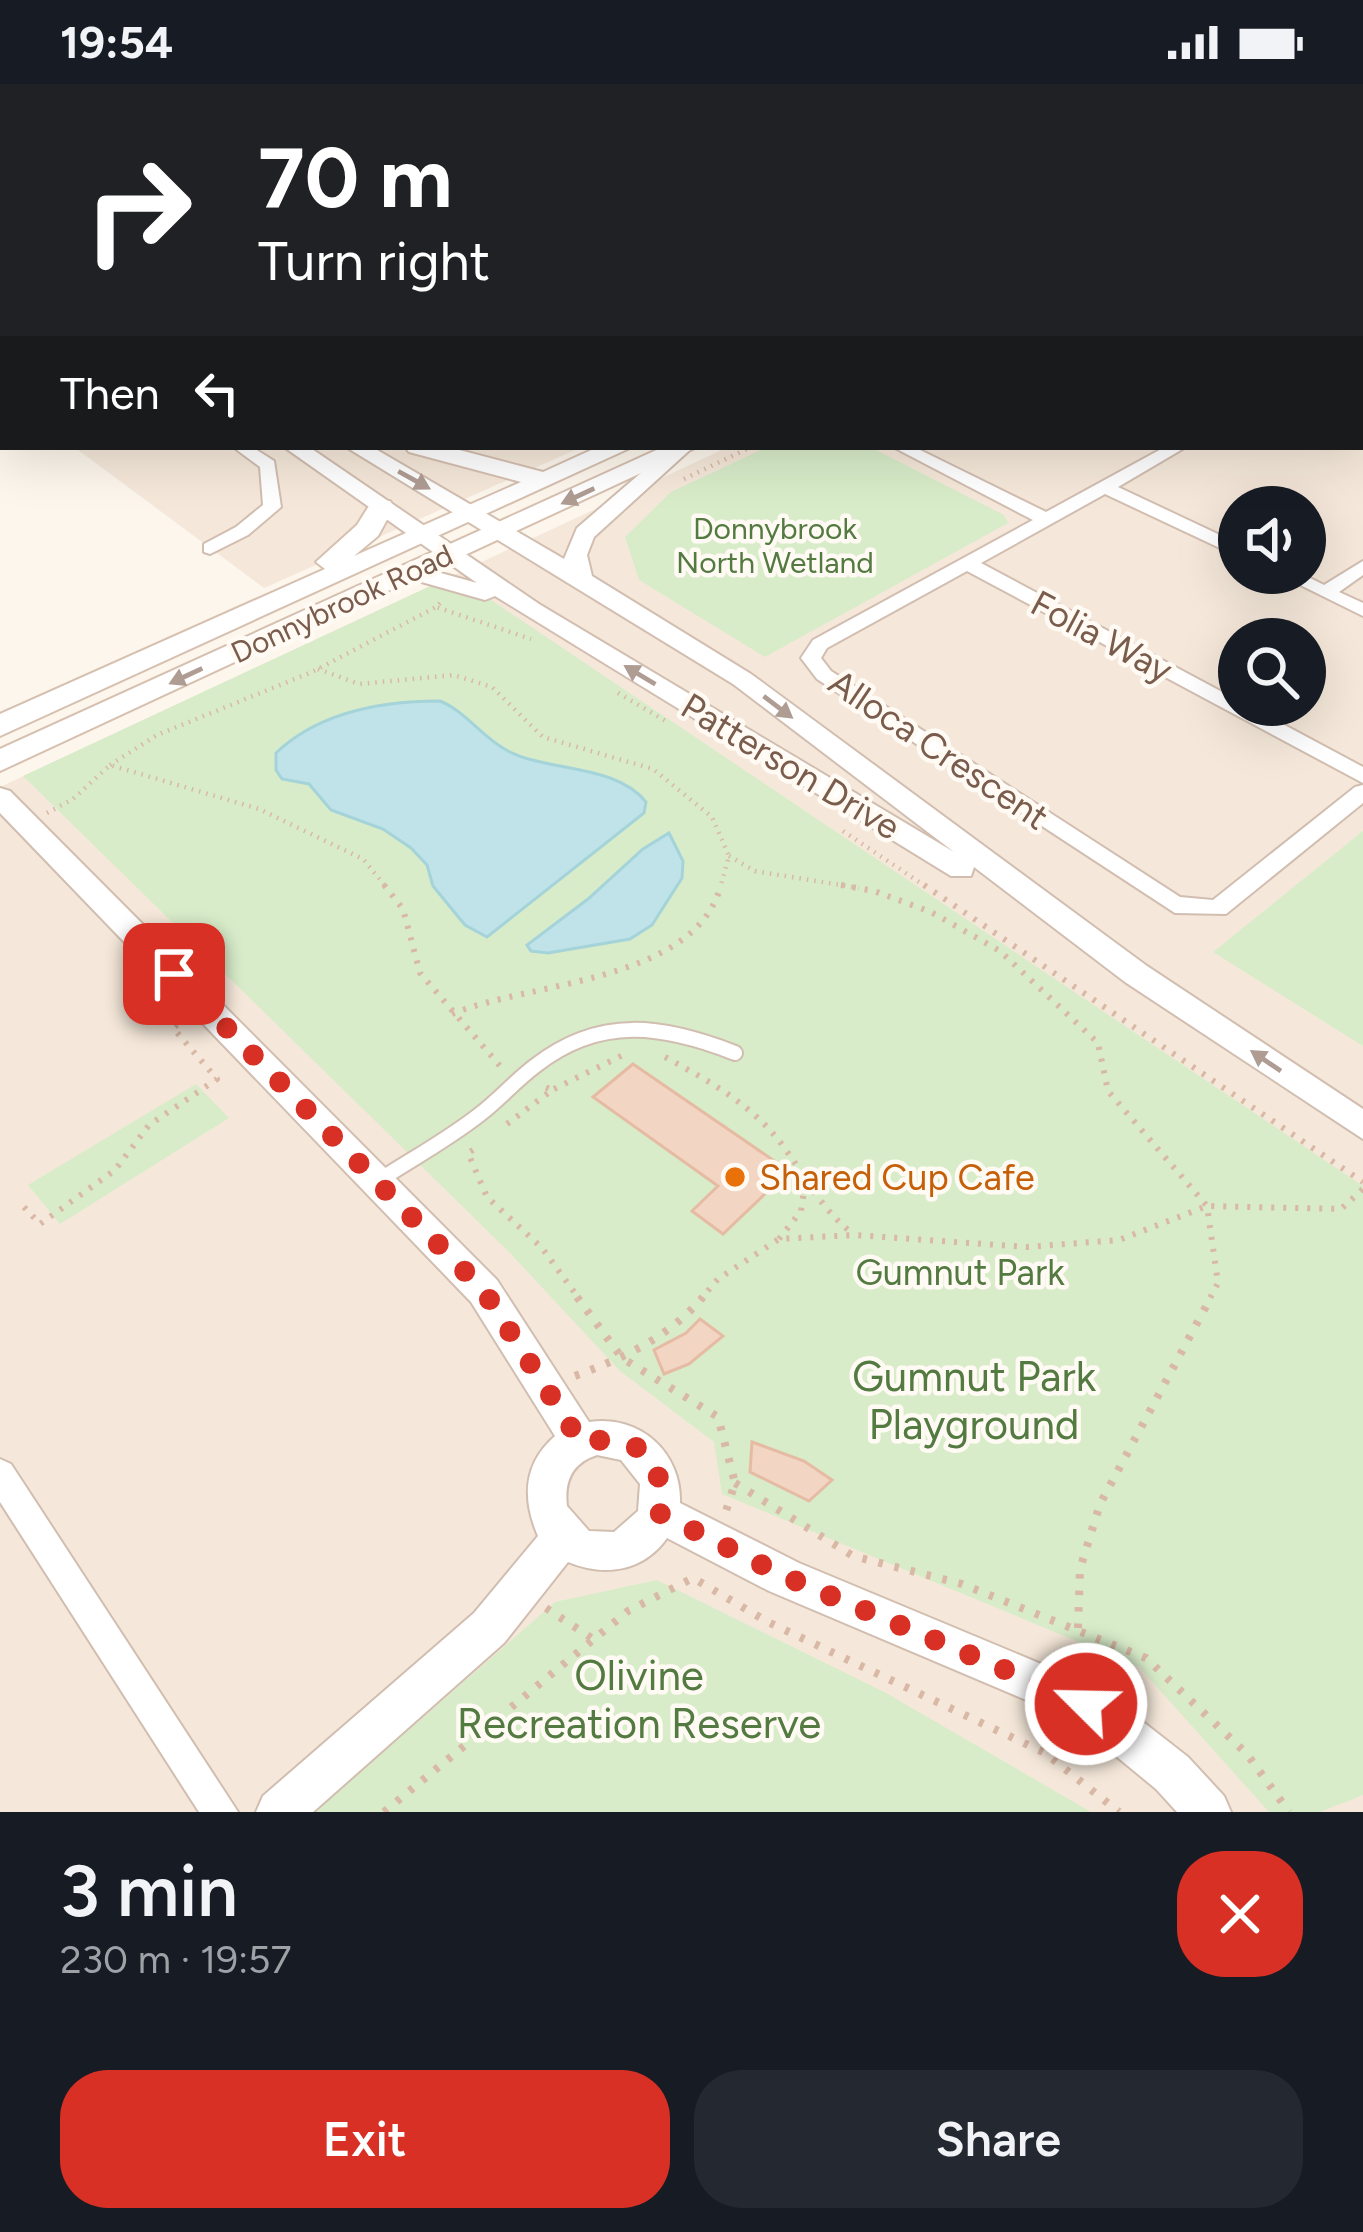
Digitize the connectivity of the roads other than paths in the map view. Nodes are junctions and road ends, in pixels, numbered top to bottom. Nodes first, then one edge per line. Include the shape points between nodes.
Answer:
1 (246, 450) edge
2 (299, 450) edge
3 (362, 450) edge
4 (430, 450) edge
5 (612, 450) edge
6 (678, 450) edge
7 (681, 450) edge
8 (908, 450) edge
9 (1173, 450) edge
10 (545, 480) junction
11 (1106, 488) junction
12 (381, 507) junction
13 (472, 512) junction
14 (1049, 521) junction
15 (503, 531) junction
16 (420, 536) junction
17 (1218, 541) edge
18 (210, 548) dead end
19 (448, 556) junction
20 (968, 564) junction
21 (1363, 567) edge
22 (412, 572) junction
23 (581, 578) junction
24 (1326, 592) joint
25 (272, 602) junction
26 (530, 609) junction
27 (1363, 610) edge
28 (0, 726) edge
29 (0, 761) edge
30 (1363, 776) edge
31 (1363, 792) edge
32 (0, 796) edge
33 (1136, 974) junction
34 (735, 1053) dead end
35 (1363, 1126) edge
36 (377, 1182) junction
37 (581, 1443) junction
38 (0, 1474) edge
39 (659, 1513) junction
40 (562, 1538) junction
41 (220, 1812) edge
42 (279, 1812) edge
43 (1208, 1812) edge

1 - 18 street via 268,465 272,507
2 - 12 street, Patterson Drive
3 -> 13 street, Patterson Drive
4 - 10 main road
5 - 10 main road, Donnybrook Road
6 -> 15 main road, Donnybrook Road
7 - 23 street via 585,533 575,547
8 - 14 street
9 - 11 street, Alloca Crescent
10 - 13 main road, Donnybrook Road
11 - 14 street, Alloca Crescent
11 - 17 street
12 - 16 street, Patterson Drive
12 - 25 main road via 368,530
13 - 15 street, Patterson Drive
13 - 16 main road, Donnybrook Road
14 - 20 street, Alloca Crescent
15 - 19 main road, Donnybrook Road
15 - 23 street, Patterson Drive
16 - 19 street, Patterson Drive
16 - 25 main road, Donnybrook Road
19 - 22 main road, Donnybrook Road
19 - 26 street, Patterson Drive
20 - 30 street, Folia Way
20 - 31 street, Alloca Crescent via 820,644 811,658 824,675 1175,905 1218,908
21 - 24 street
22 - 26 street
22 -> 29 main road, Donnybrook Road
23 -> 33 street, Patterson Drive via 742,679
24 - 27 street
25 - 28 main road, Donnybrook Road
33 -> 26 street, Patterson Drive
32 - 36 street
35 -> 33 street, Patterson Drive
34 - 36 lane via 654,1026 619,1025 577,1038
36 - 37 street via 484,1291
37 - 39 street via 621,1441 646,1454 663,1489
37 - 40 street via 552,1466 544,1484 549,1522
38 - 41 street
39 - 40 street via 632,1543 611,1550
39 - 43 street via 784,1576 1086,1704
40 - 42 street via 489,1628

